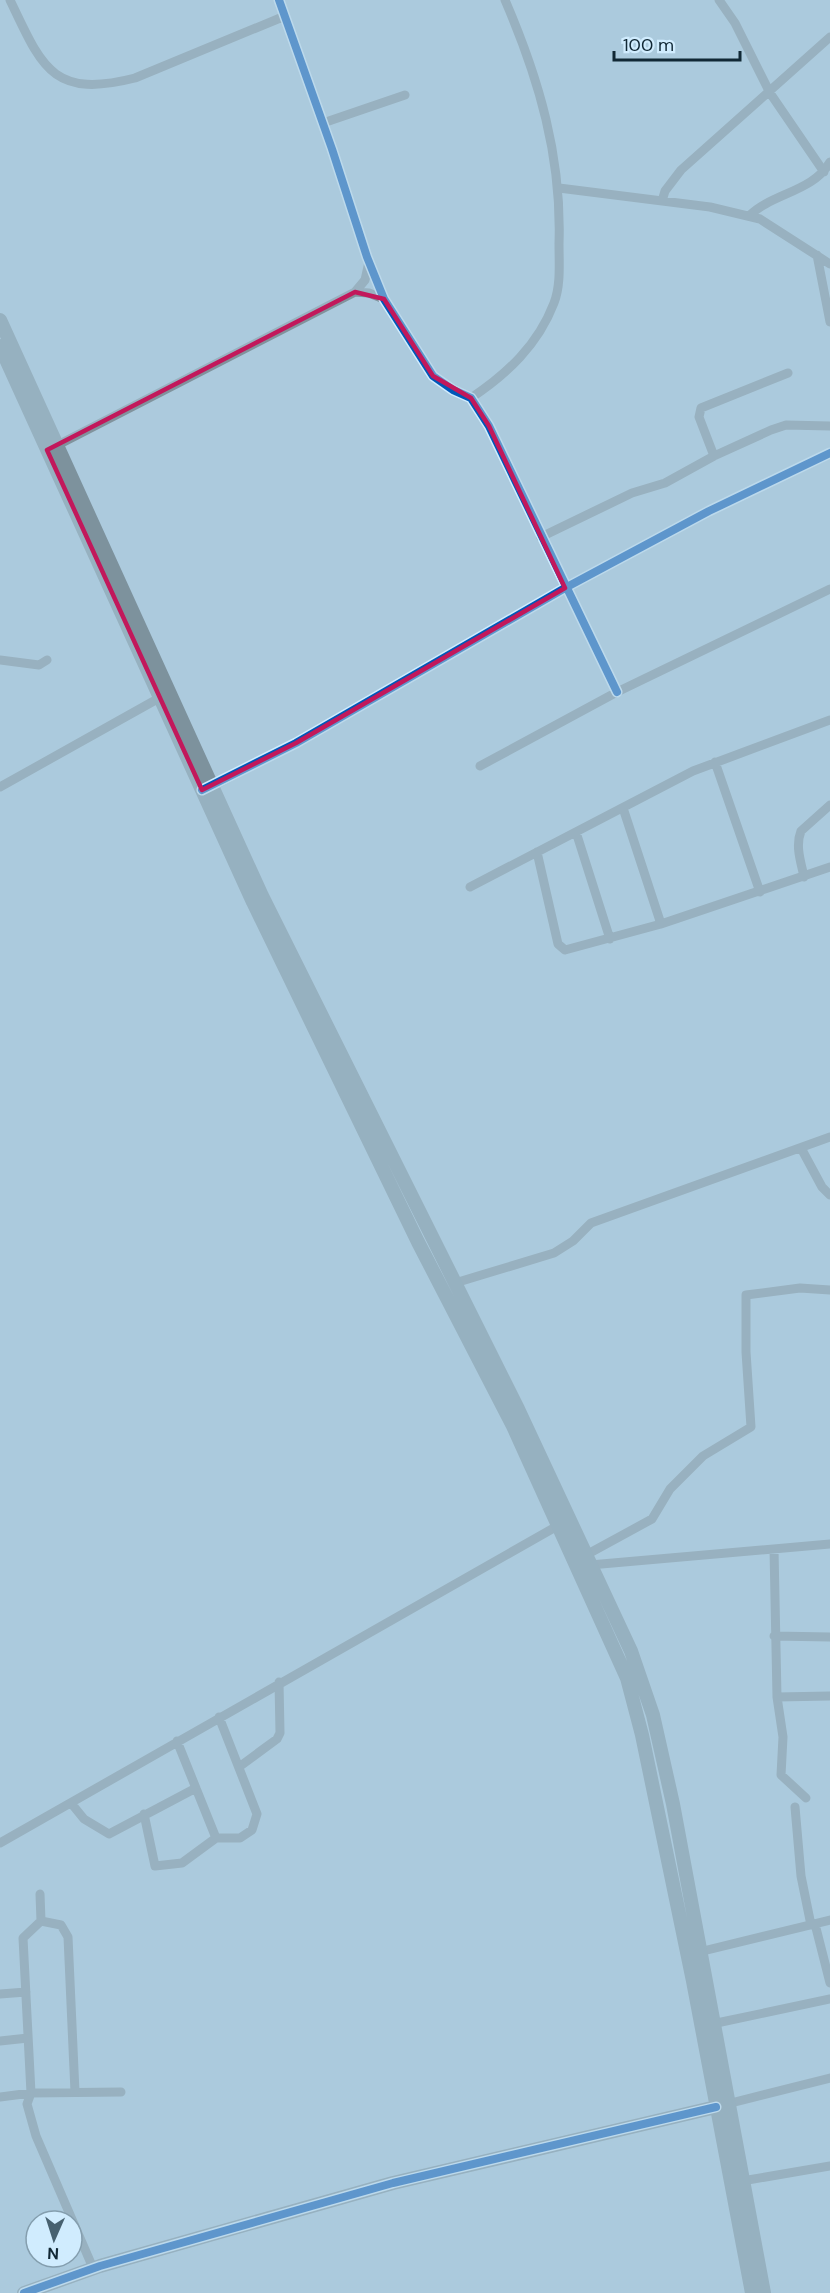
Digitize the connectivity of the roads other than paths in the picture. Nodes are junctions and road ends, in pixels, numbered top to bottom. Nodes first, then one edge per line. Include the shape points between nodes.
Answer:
1 (10, 0) edge
2 (279, 0) edge
3 (505, 0) edge
4 (719, 0) edge
5 (285, 16) junction
6 (830, 37) edge
7 (770, 93) junction
8 (405, 95) dead end
9 (323, 123) junction
10 (830, 162) edge
11 (824, 172) junction
12 (559, 188) junction
13 (662, 201) junction
14 (748, 216) junction
15 (817, 255) junction
16 (369, 262) junction
17 (830, 264) edge
18 (355, 292) junction
19 (384, 299) junction
20 (0, 320) edge
21 (830, 322) edge
22 (0, 346) edge
23 (788, 373) dead end
24 (471, 398) junction
25 (830, 426) edge
26 (52, 448) junction
27 (830, 453) edge
28 (714, 456) junction
29 (541, 537) junction
30 (565, 588) junction
31 (830, 590) edge
32 (0, 660) edge
33 (46, 660) dead end
34 (617, 692) junction
35 (161, 697) junction
36 (830, 720) edge
37 (715, 762) junction
38 (480, 766) dead end
39 (0, 787) edge
40 (207, 788) junction
41 (830, 805) edge
42 (622, 808) junction
43 (576, 832) junction
44 (537, 852) junction
45 (830, 867) edge
46 (804, 877) junction
47 (470, 887) dead end
48 (760, 892) junction
49 (661, 924) junction
50 (610, 939) junction
51 (830, 1137) edge
52 (801, 1148) junction
53 (830, 1195) edge
54 (455, 1283) junction
55 (830, 1290) edge
56 (559, 1525) junction
57 (830, 1544) edge
58 (774, 1549) junction
59 (588, 1560) junction
60 (774, 1636) junction
61 (830, 1637) edge
62 (279, 1682) junction
63 (830, 1696) edge
64 (777, 1697) junction
65 (219, 1717) junction
66 (177, 1741) junction
67 (238, 1767) junction
68 (196, 1788) junction
69 (806, 1798) dead end
70 (71, 1803) junction
71 (795, 1807) dead end
72 (144, 1814) junction
73 (216, 1838) junction
74 (0, 1843) edge
75 (40, 1894) dead end
76 (830, 1920) edge
77 (41, 1921) junction
78 (813, 1924) junction
79 (699, 1952) junction
80 (830, 1983) edge
81 (26, 1992) junction
82 (0, 1994) edge
83 (830, 1999) edge
84 (712, 2024) junction
85 (28, 2038) junction
86 (0, 2041) edge
87 (830, 2078) edge
88 (75, 2092) junction
89 (121, 2092) dead end
90 (31, 2093) junction
91 (0, 2097) edge
92 (721, 2106) junction
93 (830, 2166) edge
94 (742, 2181) junction
95 (93, 2268) junction
96 (24, 2293) edge
97 (752, 2293) edge
98 (764, 2293) edge

1 - 5 street via 45,65 58,77 86,86 135,78
2 - 5 street
3 - 12 street via 534,71 552,136
4 - 7 street
5 - 9 street
6 - 7 street
7 - 11 street
7 - 13 street via 681,170
8 - 9 street
9 - 16 street
10 - 11 street
11 - 14 street
12 - 13 street
12 - 24 street via 559,276 554,304 517,363
13 - 14 street
14 - 15 street via 776,227
15 - 17 street
15 - 21 street
16 - 18 street via 365,280
16 - 19 street
18 - 19 street
18 - 26 street
19 - 24 street via 433,376
20 - 26 main road
22 - 26 main road
23 - 28 street via 701,408 699,417
24 - 29 street via 489,426
25 - 28 street via 786,425
26 - 35 main road
26 - 40 main road
27 - 30 street via 709,511
28 - 29 street via 665,483 632,493
29 - 30 street
30 - 34 street
30 - 40 street via 415,676
31 - 34 street
32 - 33 street via 39,665
34 - 38 street
35 - 39 street
35 - 40 main road
36 - 37 street
37 - 42 street
37 - 48 street
40 - 54 main road
40 - 56 main road via 257,912
41 - 46 street via 798,836
42 - 43 street
42 - 49 street
43 - 44 street
43 - 50 street
44 - 47 street
44 - 50 street via 561,949
45 - 46 street
46 - 48 street
48 - 49 street
49 - 50 street
51 - 52 street
52 - 53 street via 822,1188
52 - 54 street via 591,1223 554,1253
54 - 59 main road
55 - 59 street via 800,1288 746,1295 752,1427 703,1456 670,1489 652,1520
56 - 62 street
56 - 92 main road via 623,1668 642,1735
57 - 58 street
58 - 59 street
58 - 60 street
59 - 79 main road via 646,1690 673,1804
60 - 61 street
60 - 64 street
62 - 65 street
62 - 67 street via 280,1733
63 - 64 street
64 - 69 street via 783,1737 781,1775
65 - 66 street
65 - 67 street
66 - 68 street
66 - 70 street
67 - 73 street via 257,1814 256,1824 240,1838
68 - 72 street
68 - 73 street
70 - 72 street via 84,1819 110,1834
70 - 74 street
71 - 78 street via 801,1876
72 - 73 street via 155,1866 182,1863
75 - 77 street
76 - 78 street
77 - 81 street via 23,1938
77 - 88 street via 61,1925 68,1938
78 - 79 street
78 - 80 street
79 - 84 main road
81 - 82 street
81 - 85 street
83 - 84 street
84 - 92 main road
85 - 86 street
85 - 90 street
87 - 92 street
88 - 89 street
88 - 90 street
90 - 91 street
90 - 95 street via 27,2104 36,2136
92 - 94 main road
92 - 95 main road via 393,2183
92 - 97 main road
93 - 94 street
94 - 98 main road
95 - 96 main road

